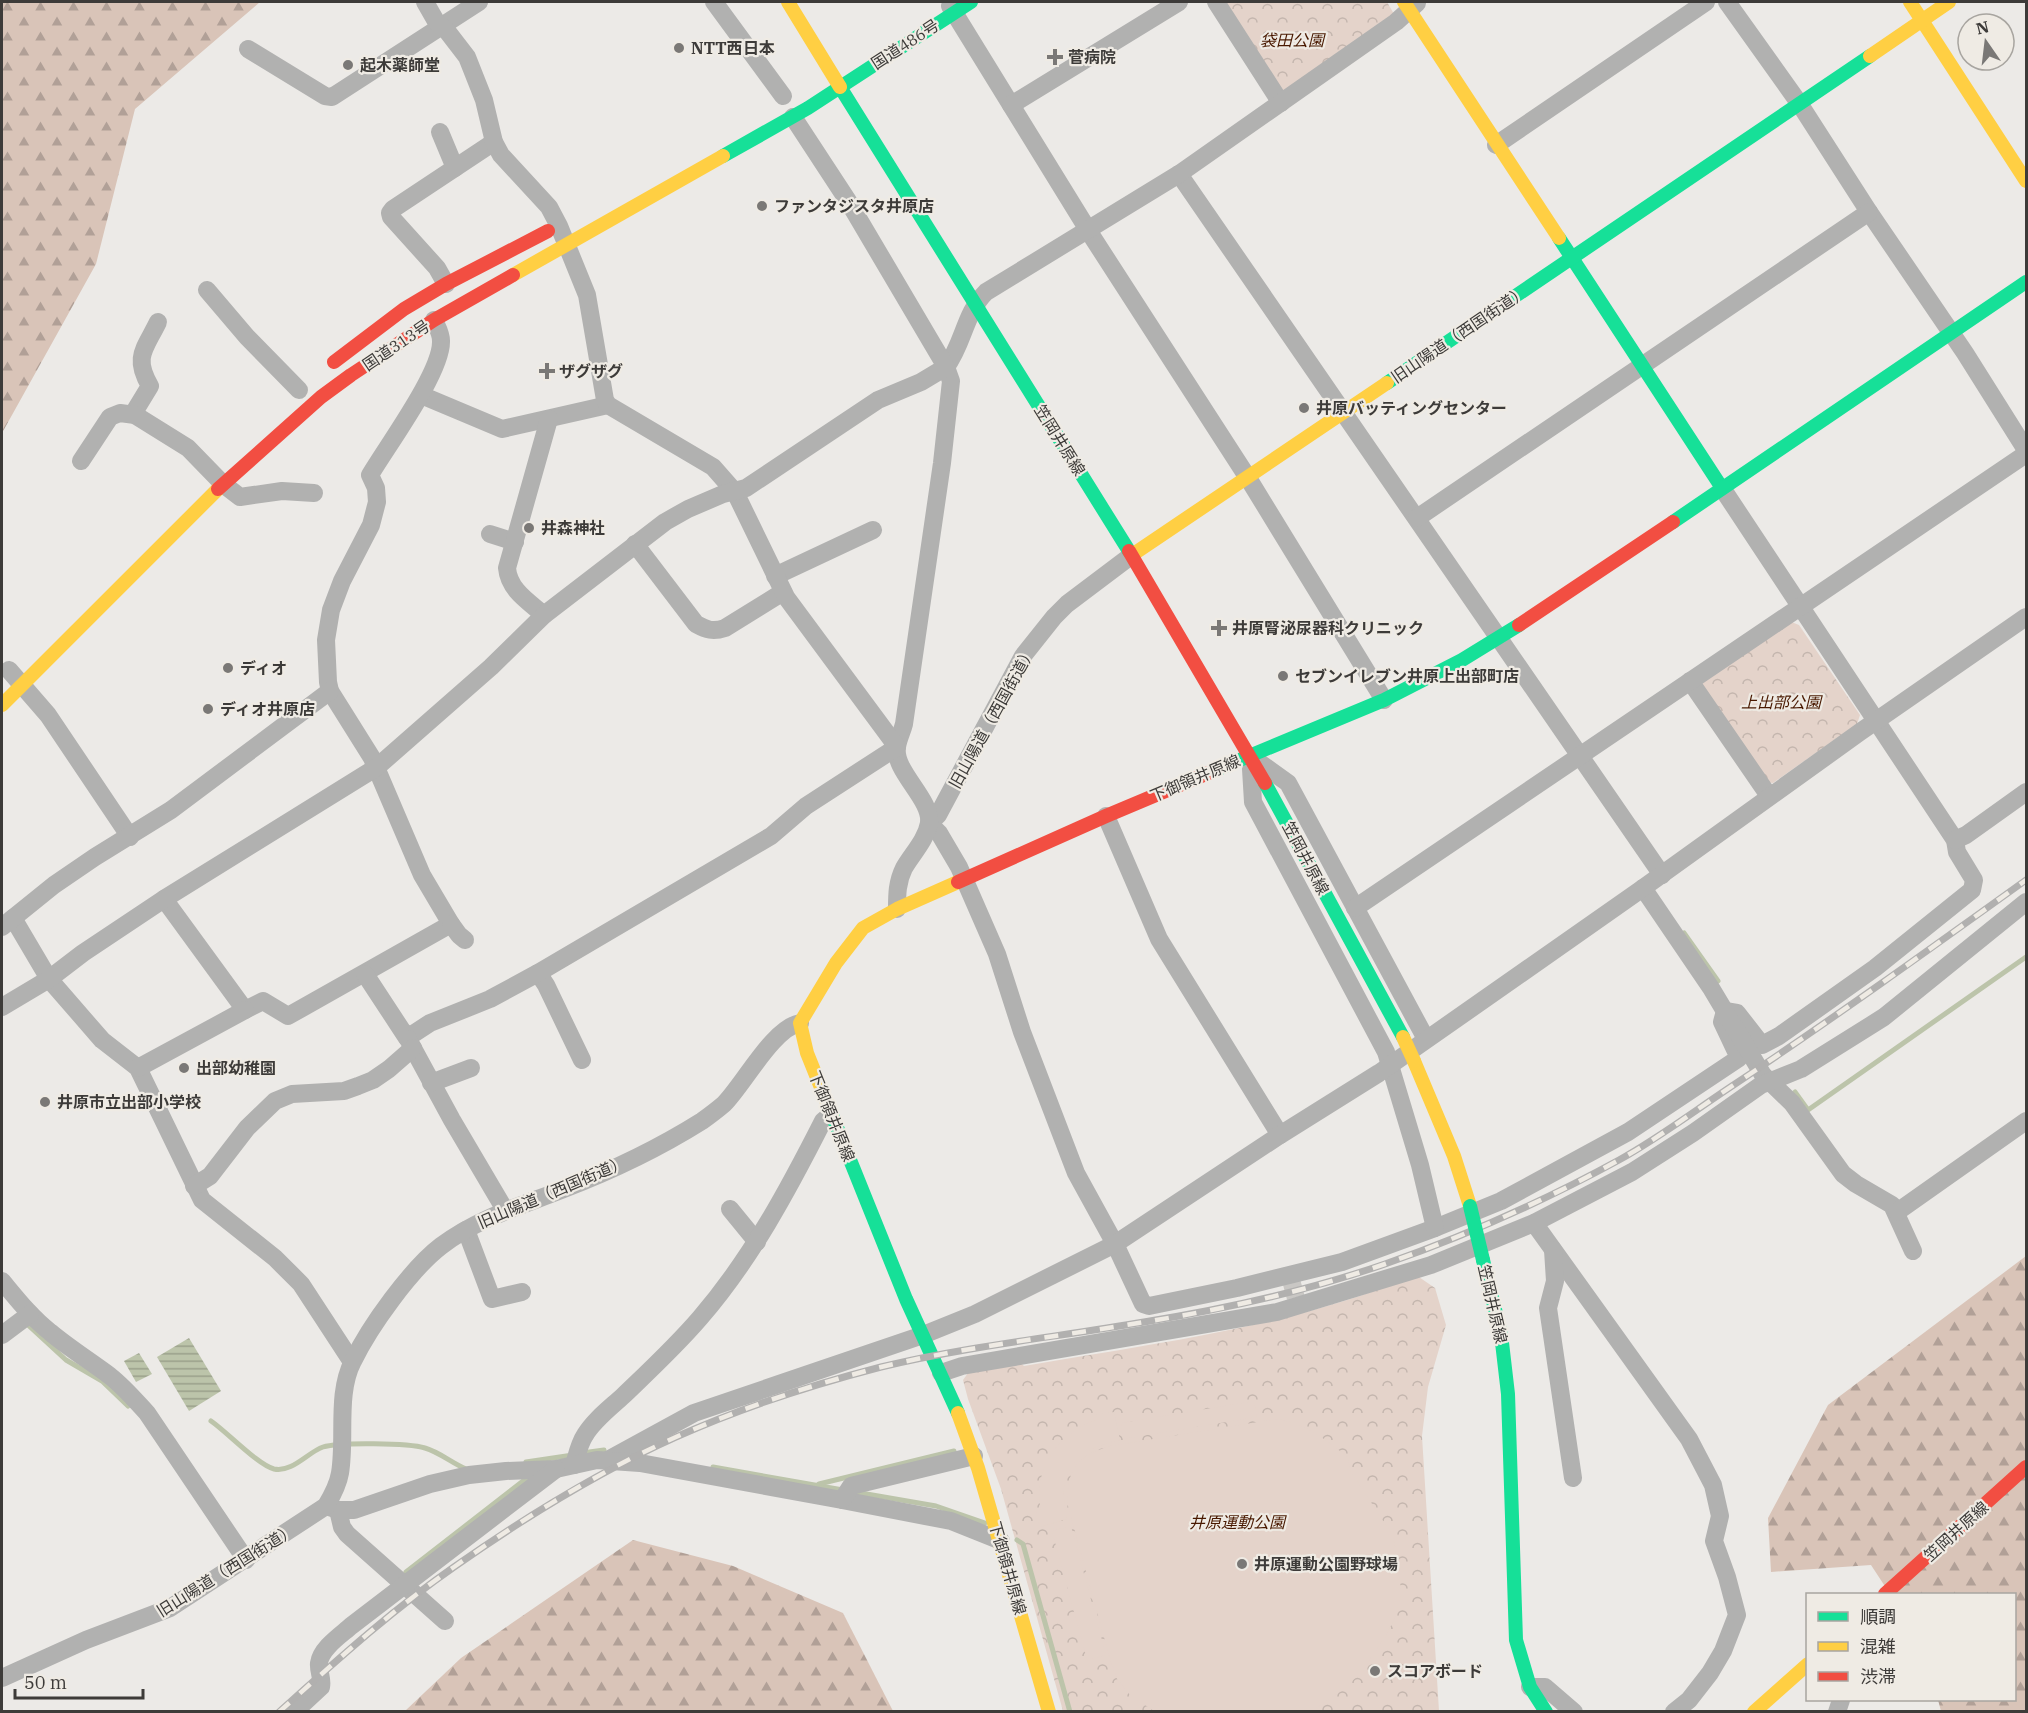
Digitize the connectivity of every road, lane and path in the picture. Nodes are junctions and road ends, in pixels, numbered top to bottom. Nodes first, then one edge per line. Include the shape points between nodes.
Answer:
1 (424, 2) edge
2 (479, 2) edge
3 (714, 2) edge
4 (788, 2) edge
5 (971, 2) edge
6 (1179, 2) edge
7 (1216, 2) edge
8 (1706, 2) edge
9 (1727, 2) edge
10 (1910, 2) edge
11 (1949, 2) edge
12 (1411, 4) edge
13 (1932, 6) edge
14 (951, 7) edge
15 (1922, 20) junction
16 (1945, 24) dead end
17 (442, 27) junction
18 (248, 49) dead end
19 (840, 87) junction
20 (784, 96) dead end
21 (1281, 103) junction
22 (1799, 103) junction
23 (1011, 105) junction
24 (793, 117) junction
25 (440, 132) dead end
26 (494, 142) junction
27 (1496, 145) junction
28 (455, 168) junction
29 (1179, 174) junction
30 (2026, 181) edge
31 (1869, 212) junction
32 (564, 223) junction
33 (1088, 230) junction
34 (567, 245) junction
35 (1571, 258) junction
36 (2026, 282) edge
37 (446, 284) junction
38 (207, 290) dead end
39 (975, 303) junction
40 (434, 320) junction
41 (158, 322) dead end
42 (1951, 332) junction
43 (1641, 365) junction
44 (946, 367) junction
45 (321, 371) dead end
46 (299, 390) dead end
47 (421, 395) junction
48 (608, 405) junction
49 (1343, 413) junction
50 (135, 415) junction
51 (549, 419) junction
52 (2026, 452) edge
53 (81, 461) dead end
54 (1248, 478) junction
55 (223, 484) junction
56 (1722, 488) junction
57 (735, 492) junction
58 (314, 493) dead end
59 (1417, 518) junction
60 (873, 530) dead end
61 (490, 534) dead end
62 (515, 542) junction
63 (635, 544) junction
64 (1132, 555) junction
65 (779, 584) junction
66 (1799, 607) junction
67 (544, 615) junction
68 (2026, 617) edge
69 (1500, 639) junction
70 (9, 669) edge
71 (1690, 681) junction
72 (22, 685) junction
73 (330, 691) junction
74 (1383, 700) junction
75 (2, 705) edge
76 (1875, 721) junction
77 (897, 747) junction
78 (1580, 754) junction
79 (1249, 755) junction
80 (377, 767) junction
81 (2026, 792) edge
82 (1769, 796) junction
83 (1106, 816) junction
84 (929, 823) junction
85 (130, 837) junction
86 (1955, 840) junction
87 (1662, 875) junction
88 (964, 879) junction
89 (1643, 888) junction
90 (164, 899) junction
91 (2026, 902) edge
92 (1355, 908) junction
93 (897, 909) junction
94 (7, 922) edge
95 (451, 924) junction
96 (465, 940) dead end
97 (538, 973) junction
98 (365, 974) junction
99 (49, 979) junction
100 (2, 1008) edge
101 (245, 1010) junction
102 (1725, 1011) junction
103 (800, 1023) junction
104 (1426, 1039) junction
105 (410, 1043) junction
106 (582, 1060) dead end
107 (1390, 1065) junction
108 (138, 1068) junction
109 (471, 1068) dead end
110 (1770, 1081) junction
111 (431, 1083) junction
112 (830, 1115) junction
113 (2026, 1121) edge
114 (1280, 1135) junction
115 (194, 1186) junction
116 (730, 1209) dead end
117 (505, 1210) junction
118 (1897, 1212) junction
119 (1534, 1223) junction
120 (1435, 1228) junction
121 (466, 1230) junction
122 (757, 1242) junction
123 (1116, 1244) junction
124 (1553, 1250) junction
125 (1913, 1251) dead end
126 (2, 1281) edge
127 (522, 1292) dead end
128 (30, 1314) junction
129 (2, 1335) edge
130 (923, 1335) junction
131 (352, 1362) junction
132 (941, 1373) junction
133 (974, 1456) junction
134 (571, 1460) junction
135 (608, 1460) junction
136 (2026, 1467) edge
137 (1573, 1478) dead end
138 (846, 1494) junction
139 (332, 1508) junction
140 (1001, 1540) junction
141 (246, 1560) junction
142 (403, 1584) junction
143 (1886, 1593) edge
144 (446, 1621) dead end
145 (1806, 1666) edge
146 (2, 1678) edge
147 (1530, 1687) junction
148 (294, 1712) edge
149 (1049, 1712) edge
150 (1546, 1712) edge
151 (1574, 1712) edge
152 (1674, 1712) edge
153 (1754, 1712) edge

1 - 17 street
2 - 17 street
3 - 20 street
4 - 19 main road
5 - 14 main road, 国道486号
6 - 23 street
7 - 21 street
8 - 27 street
9 - 22 street
10 - 15 main road
11 - 13 main road, 旧山陽道（西国街道）
12 - 21 street via 1396,22
12 - 27 main road
13 - 15 main road, 旧山陽道（西国街道）
13 - 16 main road
14 - 19 main road, 国道486号
14 - 23 street
15 - 22 main road, 旧山陽道（西国街道）
15 - 30 main road
17 - 18 street via 332,97
17 - 26 street via 467,57 484,100
19 - 24 main road, 国道313号
19 - 39 main road, 笠岡井原線
21 - 29 street
22 - 31 street
22 - 35 main road, 旧山陽道（西国街道）
23 - 33 street
24 - 34 main road, 国道313号
24 - 44 street via 848,201
25 - 28 street
26 - 28 street
26 - 32 street via 501,155
27 - 35 main road
28 - 37 street via 390,213
29 - 33 street
29 - 49 street
31 - 42 street
31 - 43 street
32 - 34 street
32 - 37 main road, 国道313号
33 - 39 street via 986,292
33 - 54 street
34 - 40 main road, 国道313号
34 - 48 street via 587,295
35 - 43 main road
35 - 49 main road, 旧山陽道（西国街道）
36 - 42 main road, 下御領井原線
37 - 45 main road, 国道313号 via 404,309
38 - 46 street
39 - 44 street
39 - 64 main road, 笠岡井原線
40 - 47 street via 442,343
40 - 55 main road, 国道313号 via 321,398
41 - 50 street via 140,362 150,386
42 - 52 street
42 - 56 main road, 下御領井原線
43 - 56 main road
43 - 59 street
44 - 57 street via 878,400
44 - 77 street via 951,381 942,462 904,724
47 - 51 street via 502,429
47 - 73 street via 370,475 377,502 371,525 342,581 327,630
48 - 51 street
48 - 57 street via 714,467
49 - 54 main road, 旧山陽道（西国街道）
49 - 59 street
50 - 53 street via 120,413 110,417
50 - 55 street via 188,448
51 - 62 street
52 - 66 street
54 - 64 main road, 旧山陽道（西国街道）
54 - 74 street
55 - 58 street via 240,497 282,491
55 - 72 main road, 国道313号
56 - 66 street
56 - 69 main road, 下御領井原線
57 - 63 street via 688,509
57 - 65 street
59 - 69 street
60 - 65 street
61 - 62 street
62 - 67 street via 507,568 508,580
63 - 65 street via 696,624 706,629 725,628
63 - 67 street
64 - 79 main road, 笠岡井原線
64 - 84 street, 旧山陽道（西国街道） via 1054,616 1023,656 938,815
65 - 77 street
66 - 71 street
66 - 76 street
67 - 80 street via 492,667
68 - 76 street
69 - 74 main road, 下御領井原線
69 - 78 street
70 - 72 street
71 - 78 street
71 - 82 street
72 - 75 main road, 国道313号
72 - 85 street via 48,715
73 - 80 street
73 - 85 street
74 - 79 main road, 下御領井原線
76 - 82 street
76 - 86 street
77 - 84 street via 899,761
77 - 97 street via 806,806 771,836
78 - 87 street
78 - 92 street
79 - 83 main road, 下御領井原線
79 - 92 street via 1288,783
79 - 107 street via 1253,802 1373,1024
79 - 147 main road, 笠岡井原線, bridge via 1403,1037 1454,1156 1470,1206 1501,1334 1508,1394 1516,1640
80 - 90 street
80 - 95 street via 422,875
81 - 86 street
82 - 87 street
83 - 88 main road, 下御領井原線
83 - 114 street via 1159,939
84 - 88 street via 944,839
84 - 93 street, 旧山陽道（西国街道） via 898,883
85 - 94 street via 94,857
86 - 102 street via 1957,852 1974,880 1972,891 1875,968 1762,1045 1737,1013
87 - 89 street
88 - 93 main road, 下御領井原線
88 - 123 street via 997,954 1076,1173
89 - 102 street
89 - 104 street
90 - 99 street
90 - 101 street
91 - 110 street via 1884,1017 1801,1069
92 - 104 street
93 - 103 main road, 下御領井原線 via 863,928 836,963
94 - 99 street
95 - 96 street
95 - 98 street
97 - 105 street via 490,999 430,1023
97 - 106 street
98 - 101 street via 288,1016 263,1001
98 - 105 street
99 - 100 street
99 - 108 street via 102,1040
101 - 108 street
102 - 110 street
102 - 120 street via 1722,1022 1739,1058 1578,1161 1501,1201
103 - 112 main road, 下御領井原線
103 - 117 street, 旧山陽道（西国街道） via 780,1034 724,1104 705,1119 600,1173
104 - 107 street
105 - 111 street
105 - 115 street via 389,1070 373,1080 344,1091 292,1094 275,1101 247,1128 210,1176
107 - 114 street
107 - 120 street
108 - 115 street
109 - 111 street
110 - 118 street via 1792,1103 1843,1174
110 - 119 street via 1632,1172
111 - 117 street
112 - 122 street via 823,1121
112 - 130 main road, 下御領井原線
113 - 118 street
114 - 123 street
115 - 131 street via 202,1200 275,1258 301,1284
116 - 122 street
117 - 121 street, 旧山陽道（西国街道）
118 - 125 street
119 - 124 street
119 - 132 street via 1431,1265 1277,1312 962,1366
120 - 123 street via 1290,1277 1146,1305
121 - 127 street via 492,1299
121 - 131 street, 旧山陽道（西国街道） via 428,1257 402,1287
122 - 134 street via 701,1317 585,1433
123 - 130 street via 975,1314
124 - 137 street via 1555,1281 1548,1308
124 - 152 street via 1689,1439 1713,1485 1720,1516 1714,1541 1737,1615 1710,1673
126 - 128 street
128 - 129 street
128 - 141 street via 111,1377 147,1413
130 - 132 main road, 下御領井原線
130 - 135 street via 694,1413
131 - 139 street, 旧山陽道（西国街道） via 344,1397 340,1473
132 - 133 main road, 下御領井原線
133 - 138 street
133 - 140 main road, 下御領井原線
134 - 135 street
134 - 139 street via 430,1484 369,1507
134 - 142 street
135 - 138 street
136 - 143 main road, 笠岡井原線
138 - 140 street via 951,1521
139 - 141 street, 旧山陽道（西国街道）
139 - 142 street via 347,1534
140 - 149 main road, 下御領井原線
141 - 146 street, 旧山陽道（西国街道） via 170,1608
142 - 144 street
142 - 148 street via 326,1649 319,1663 321,1687
145 - 153 main road
147 - 150 main road, 笠岡井原線
147 - 151 street via 1545,1687

